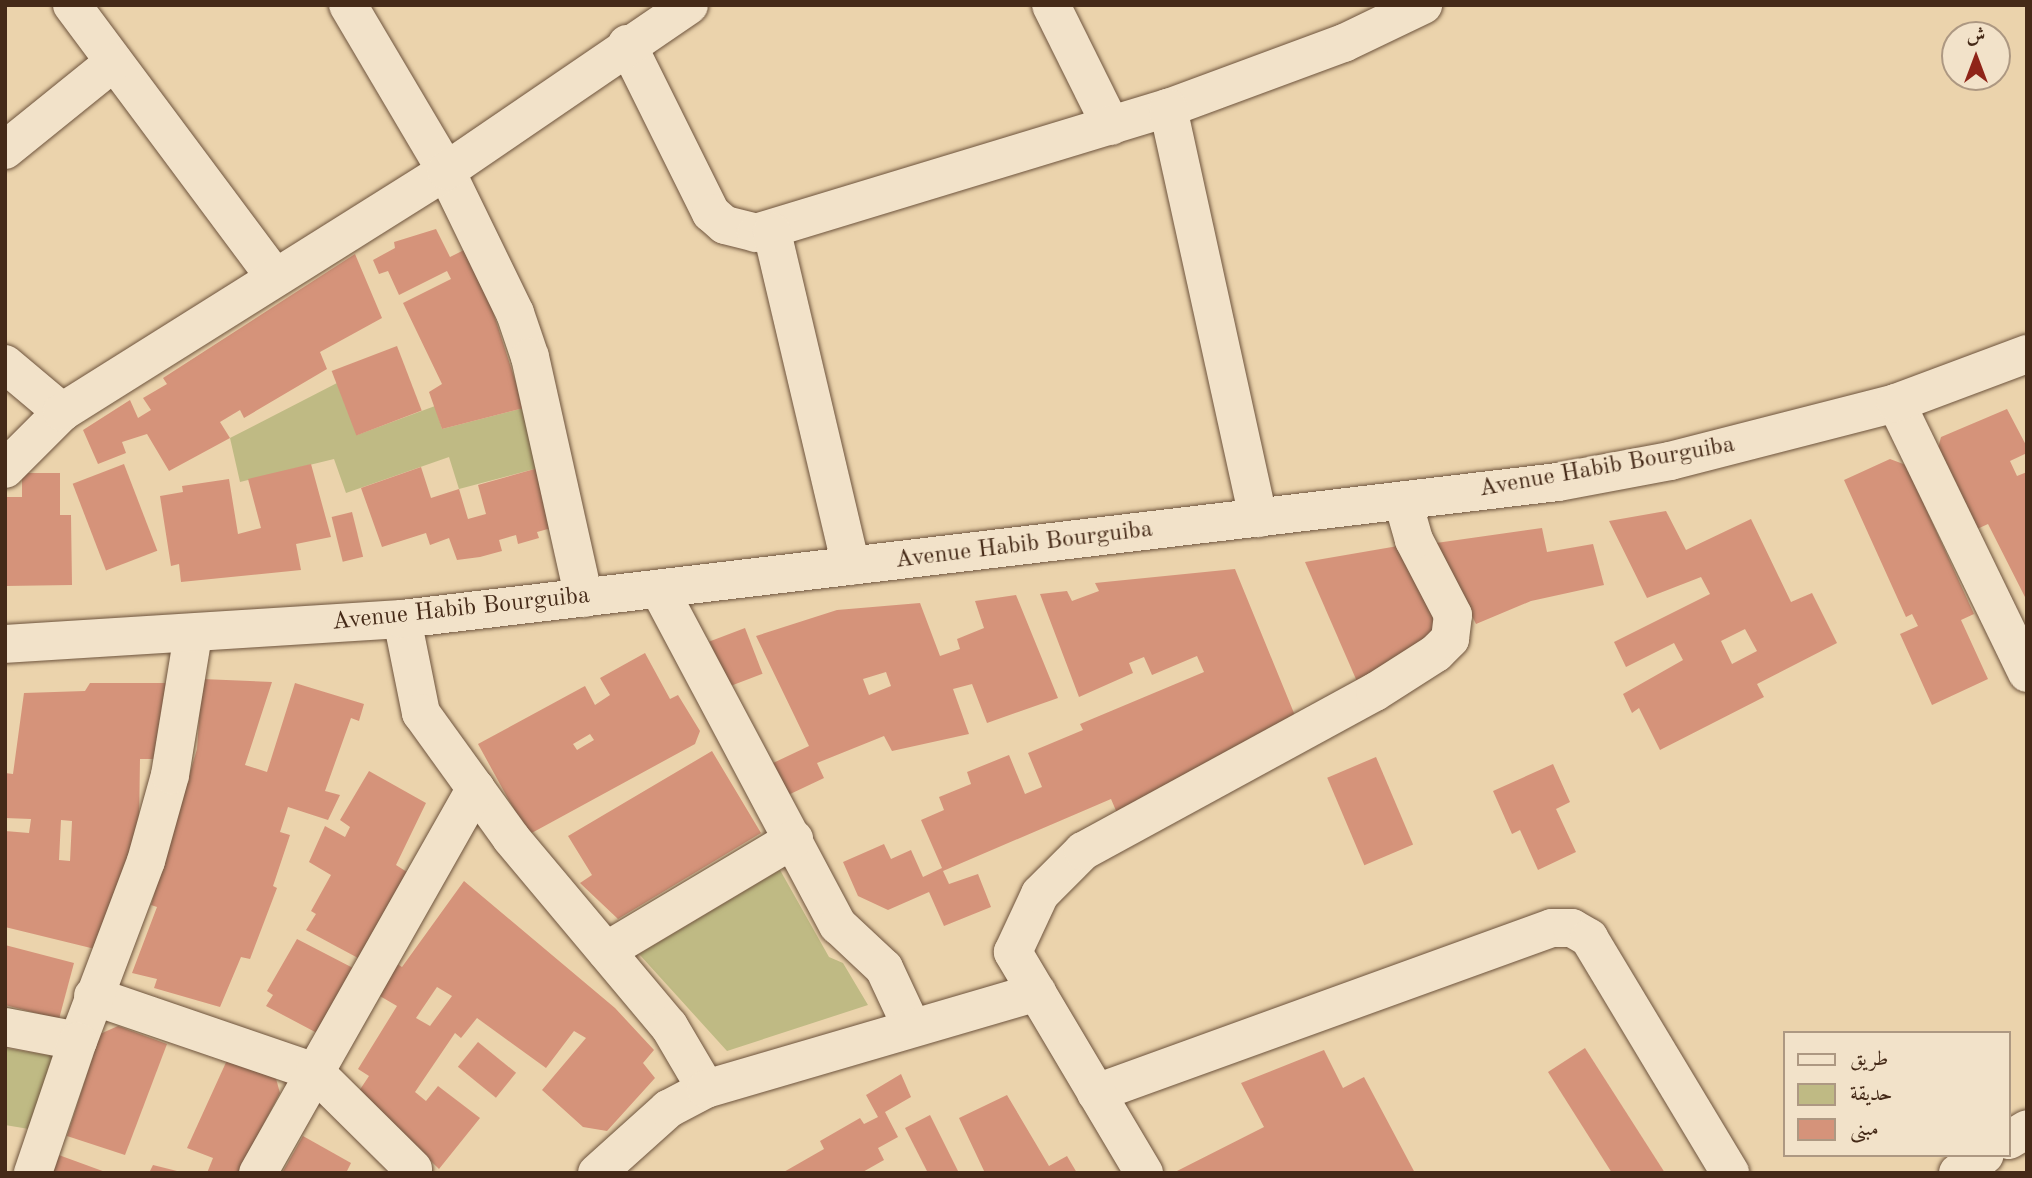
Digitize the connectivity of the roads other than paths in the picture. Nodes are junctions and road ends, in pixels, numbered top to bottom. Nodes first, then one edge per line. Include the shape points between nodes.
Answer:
1 (72, 5) edge
2 (348, 5) edge
3 (689, 5) edge
4 (1051, 5) edge
5 (1423, 5) edge
6 (628, 44) junction
7 (114, 62) junction
8 (1168, 108) junction
9 (1111, 125) junction
10 (5, 150) edge
11 (446, 171) junction
12 (772, 232) junction
13 (275, 277) junction
14 (2027, 354) edge
15 (5, 364) edge
16 (1896, 403) junction
17 (62, 412) junction
18 (5, 469) edge
19 (1403, 502) junction
20 (1258, 518) junction
21 (850, 566) junction
22 (659, 589) junction
23 (584, 598) junction
24 (402, 619) junction
25 (193, 634) junction
26 (5, 644) edge
27 (2027, 673) edge
28 (476, 788) junction
29 (794, 839) junction
30 (606, 951) junction
31 (1037, 992) junction
32 (93, 996) junction
33 (5, 1027) edge
34 (912, 1028) junction
35 (78, 1041) junction
36 (315, 1072) junction
37 (706, 1089) junction
38 (1096, 1093) junction
39 (2027, 1129) edge
40 (2011, 1139) edge
41 (1982, 1157) edge
42 (413, 1169) dead end
43 (33, 1173) edge
44 (258, 1173) edge
45 (597, 1173) edge
46 (1144, 1173) edge
47 (1730, 1173) edge
48 (1958, 1173) edge

1 - 7 street
2 - 11 street
3 - 6 street
4 - 9 street
5 - 8 street via 1344,43
6 - 11 street
6 - 12 street via 711,213 742,231
7 - 10 street
7 - 13 street
8 - 9 street
8 - 20 street
9 - 12 street
11 - 13 street
11 - 23 street via 498,274 530,357
12 - 21 street
13 - 17 street
14 - 16 street, Avenue Habib Bourguiba
15 - 17 street
16 - 19 street, Avenue Habib Bourguiba via 1670,461 1558,482
16 - 27 street
17 - 18 street
19 - 20 street, Avenue Habib Bourguiba
19 - 31 street via 1414,540 1453,615 1450,639 1375,692 1083,850 1040,894 1013,952
20 - 21 street, Avenue Habib Bourguiba
21 - 22 street, Avenue Habib Bourguiba
22 - 23 street, Avenue Habib Bourguiba
22 - 29 street
23 - 24 street, Avenue Habib Bourguiba
24 - 25 street, Avenue Habib Bourguiba
24 - 28 street via 421,713
25 - 26 street, Avenue Habib Bourguiba
25 - 32 street via 170,775 146,861
28 - 30 street
28 - 36 street
29 - 30 street
29 - 34 street via 838,925 884,968
30 - 37 street via 669,1027
31 - 34 street
31 - 38 street
32 - 35 street
32 - 36 street
33 - 35 street
34 - 37 street
35 - 43 street
36 - 42 street
36 - 44 street
37 - 45 street via 668,1109
38 - 46 street
38 - 47 street via 1552,928 1572,928 1589,938
39 - 40 street
41 - 48 street

